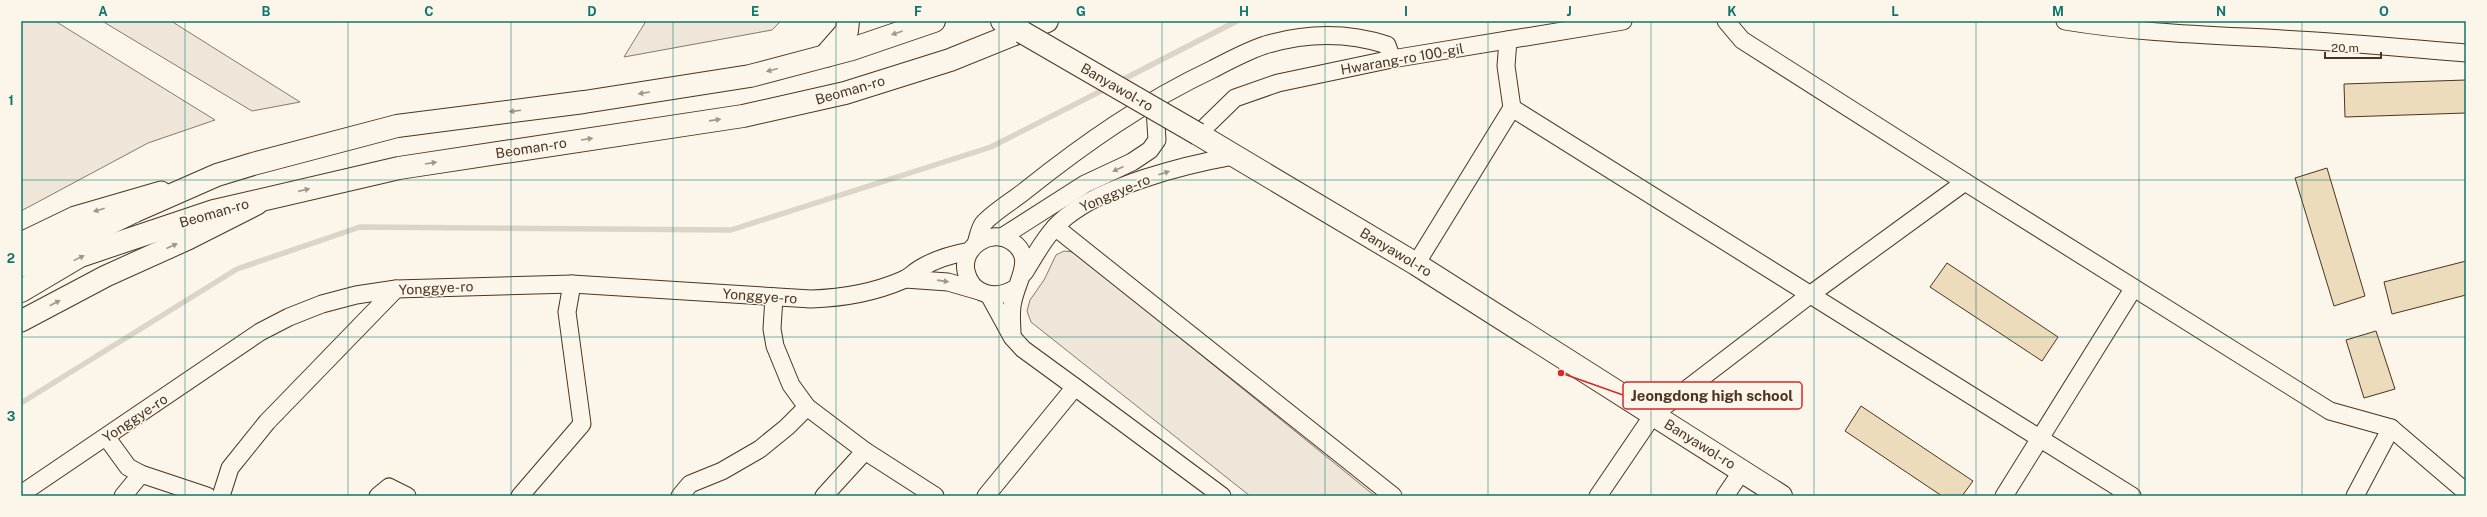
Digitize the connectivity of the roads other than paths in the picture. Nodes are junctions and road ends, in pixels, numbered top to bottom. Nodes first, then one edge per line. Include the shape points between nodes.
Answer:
1 (848, 21) edge
2 (934, 21) edge
3 (1002, 21) edge
4 (1047, 21) edge
5 (1623, 21) edge
6 (1726, 21) edge
7 (2065, 21) edge
8 (1022, 32) junction
9 (1508, 40) junction
10 (2466, 53) edge
11 (825, 56) junction
12 (1392, 59) junction
13 (1512, 108) junction
14 (1155, 109) junction
15 (1198, 134) junction
16 (1234, 156) junction
17 (217, 175) junction
18 (1965, 182) junction
19 (266, 199) junction
20 (1055, 226) junction
21 (1002, 237) junction
22 (21, 243) edge
23 (973, 247) junction
24 (1416, 264) junction
25 (21, 266) edge
26 (1024, 273) junction
27 (905, 279) junction
28 (572, 284) junction
29 (1016, 288) junction
30 (396, 289) junction
31 (2133, 289) junction
32 (21, 291) edge
33 (984, 293) junction
34 (1811, 294) junction
35 (774, 297) junction
36 (21, 321) edge
37 (1012, 336) junction
38 (1075, 387) junction
39 (807, 407) junction
40 (1653, 415) junction
41 (2391, 428) junction
42 (106, 438) junction
43 (2041, 438) junction
44 (866, 451) junction
45 (1742, 471) junction
46 (141, 474) junction
47 (2466, 492) edge
48 (21, 494) edge
49 (123, 496) edge
50 (207, 496) edge
51 (221, 496) edge
52 (378, 496) edge
53 (407, 496) edge
54 (520, 496) edge
55 (680, 496) edge
56 (824, 496) edge
57 (935, 496) edge
58 (986, 496) edge
59 (1222, 496) edge
60 (1393, 496) edge
61 (1598, 496) edge
62 (1725, 496) edge
63 (1781, 496) edge
64 (2004, 496) edge
65 (2132, 496) edge
66 (2355, 496) edge

1 - 11 main road via 846,32
2 -> 11 main road, Beoman-ro
3 - 8 main road, Banyawol-ro
4 - 8 main road, Beoman-ro
5 - 9 street, Hwarang-ro 100-gil
6 - 18 street via 1742,40
7 - 10 street via 2196,34 2339,42
8 - 14 main road, Banyawol-ro, bridge
19 -> 8 main road, Beoman-ro via 399,168 743,116 845,93 950,60
9 - 12 street, Hwarang-ro 100-gil
9 - 13 street via 1506,66
11 -> 17 main road, Beoman-ro via 750,76 584,102 397,126
12 - 15 street, Hwarang-ro 100-gil via 1278,83 1253,91 1236,98
12 - 23 street via 1387,45 1364,37 1298,37 1264,45 1177,86 1113,124 984,223
13 - 24 street
13 - 34 street
14 - 15 main road, Banyawol-ro, bridge
14 -> 21 street, Yonggye-ro via 1157,140 1150,150 1132,162 1084,184
15 - 16 main road, Banyawol-ro
20 -> 16 street, Yonggye-ro via 1088,202 1114,190 1198,162
16 - 24 main road, Banyawol-ro
17 -> 22 street via 75,217
17 - 25 main road, Beoman-ro
18 - 31 street
18 - 34 street
32 -> 19 main road, Beoman-ro via 80,256 214,211
36 -> 19 street via 106,276 214,227
20 - 26 street, Yonggye-ro
20 - 60 street
21 - 23 street via 993,237
21 - 26 street via 1011,241 1022,255
23 - 27 street, Yonggye-ro via 920,268
23 - 33 street via 966,268 973,285
24 - 40 main road, Banyawol-ro
26 - 29 street
27 -> 33 street, Yonggye-ro via 948,282
27 - 35 street, Yonggye-ro via 871,292 843,298
28 - 30 street, Yonggye-ro
28 - 35 street, Yonggye-ro
28 - 54 street via 567,312 582,424
29 - 33 street via 1008,293
29 - 37 street via 1011,314
30 - 42 street, Yonggye-ro via 343,298 289,317 260,332
30 - 51 street via 267,422 230,468
31 - 41 street via 2330,411
31 - 43 street
33 - 37 street
34 - 40 street
34 - 43 street
35 - 39 street via 772,329 775,346 791,385
37 - 38 street via 1023,349
38 - 58 street
38 - 59 street
39 - 44 street
39 - 55 street via 787,428 760,449 722,471 690,484
40 - 45 main road, Banyawol-ro
40 - 61 street
41 - 47 street
41 - 66 street
42 - 46 street via 128,467
42 - 48 street, Yonggye-ro
43 - 64 street
43 - 65 street
44 - 56 street
44 - 57 street
45 - 62 street
45 - 63 main road, Banyawol-ro
46 - 49 street
46 - 50 street
52 - 53 street via 389,487

